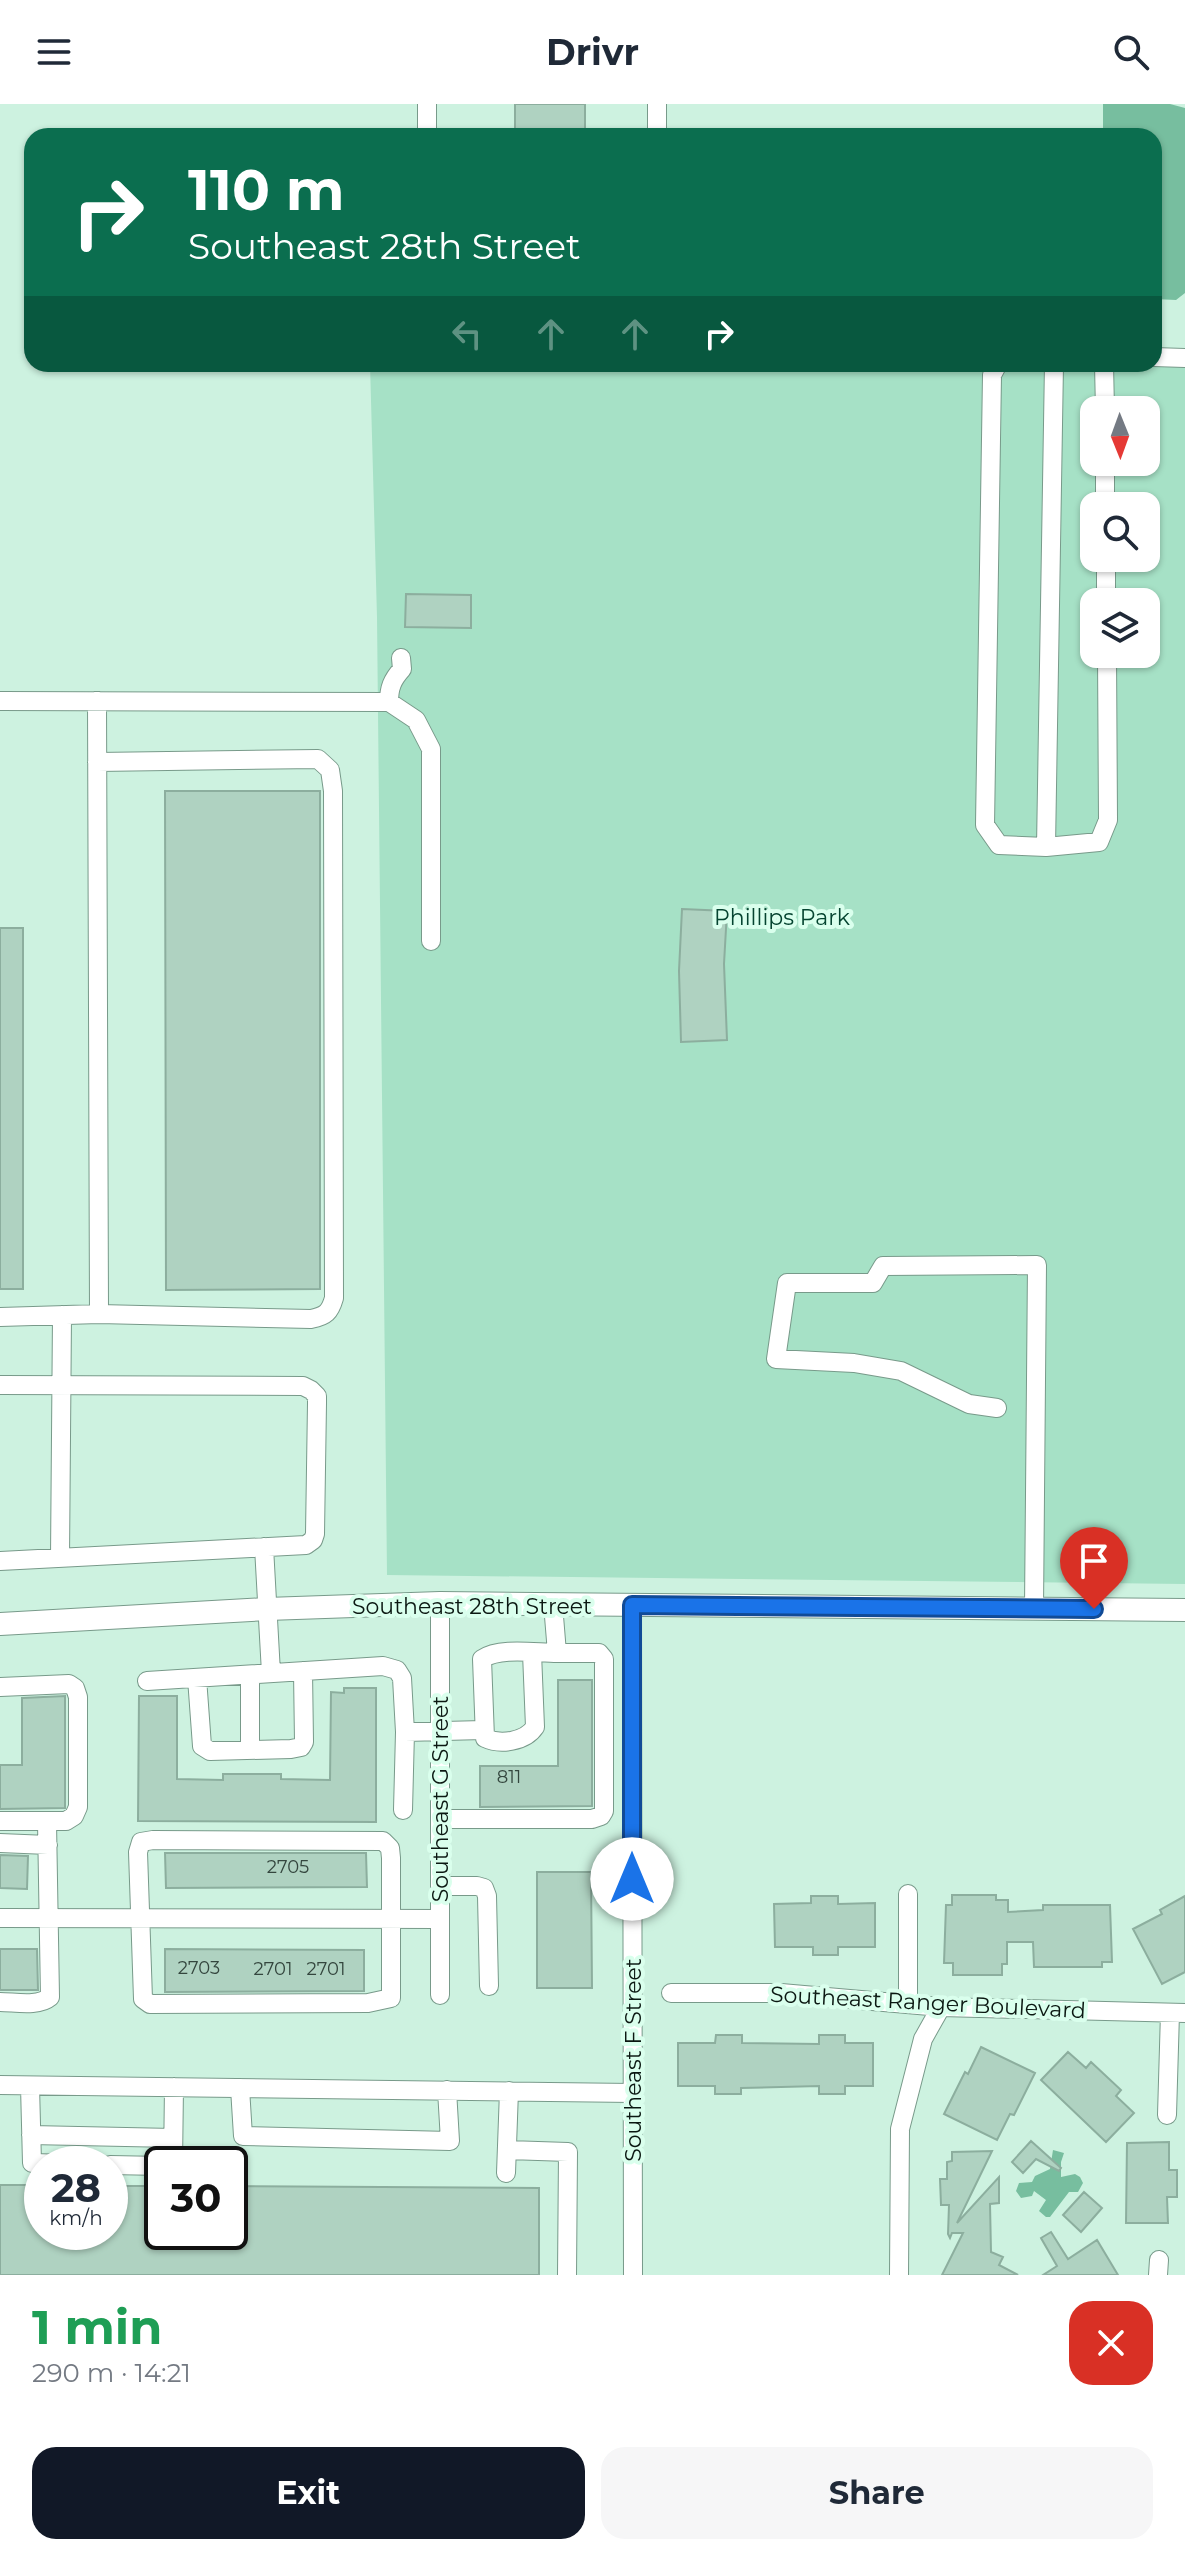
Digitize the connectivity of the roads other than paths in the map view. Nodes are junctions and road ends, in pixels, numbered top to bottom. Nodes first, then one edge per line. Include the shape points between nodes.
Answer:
1 (427, 104) edge
2 (657, 104) edge
3 (427, 128) edge
4 (657, 128) edge
5 (1162, 357) edge
6 (1185, 358) edge
7 (994, 372) edge
8 (1054, 372) edge
9 (1104, 372) edge
10 (1105, 396) edge
11 (401, 658) dead end
12 (1107, 668) edge
13 (0, 701) edge
14 (97, 701) junction
15 (389, 702) junction
16 (97, 762) junction
17 (1046, 847) junction
18 (431, 941) dead end
19 (99, 1314) junction
20 (62, 1315) junction
21 (0, 1317) edge
22 (0, 1385) edge
23 (62, 1386) junction
24 (997, 1408) dead end
25 (264, 1547) junction
26 (60, 1558) junction
27 (0, 1561) edge
28 (440, 1603) junction
29 (553, 1604) junction
30 (632, 1605) junction
31 (267, 1609) junction
32 (1034, 1609) junction
33 (1185, 1610) edge
34 (0, 1624) edge
35 (532, 1653) junction
36 (557, 1653) junction
37 (303, 1671) junction
38 (271, 1673) junction
39 (250, 1675) junction
40 (197, 1678) junction
41 (147, 1681) dead end
42 (0, 1687) edge
43 (483, 1730) junction
44 (405, 1732) junction
45 (440, 1732) junction
46 (250, 1750) junction
47 (403, 1810) dead end
48 (440, 1819) junction
49 (0, 1821) edge
50 (47, 1822) junction
51 (0, 1843) edge
52 (48, 1845) junction
53 (440, 1886) junction
54 (908, 1894) dead end
55 (0, 1918) edge
56 (50, 1918) junction
57 (139, 1918) junction
58 (390, 1919) junction
59 (440, 1919) junction
60 (489, 1986) dead end
61 (671, 1993) dead end
62 (440, 1995) dead end
63 (0, 2002) edge
64 (908, 2003) junction
65 (941, 2007) junction
66 (1177, 2013) edge
67 (0, 2085) edge
68 (30, 2086) junction
69 (174, 2087) junction
70 (240, 2088) junction
71 (447, 2090) junction
72 (509, 2091) junction
73 (633, 2093) junction
74 (1167, 2115) dead end
75 (31, 2135) junction
76 (173, 2138) junction
77 (31, 2146) edge
78 (173, 2146) edge
79 (507, 2150) junction
80 (506, 2173) dead end
81 (567, 2275) edge
82 (633, 2275) edge
83 (899, 2275) edge

1 - 3 street
2 - 4 street
5 - 6 street
7 - 17 street via 985,825 999,845
8 - 17 street
9 - 10 street
11 - 15 street
12 - 17 street via 1108,820 1099,842
13 - 14 street
14 - 15 street
14 - 16 street
15 - 18 street via 416,720 431,749
16 - 19 street
16 - 19 street via 318,759 330,770 333,823 331,1310 311,1319
19 - 20 street
20 - 21 street
20 - 23 street
22 - 23 street
23 - 25 street via 311,1390 317,1396 315,1534 306,1545
23 - 26 street
24 - 32 street via 969,1404 901,1371 776,1359 787,1283 873,1283 883,1266 1037,1265
25 - 26 street
25 - 31 street
26 - 27 street
28 - 29 main road, Southeast 28th Street
28 - 31 main road, Southeast 28th Street
28 - 45 street, Southeast G Street
29 - 30 main road, Southeast 28th Street
29 - 36 street
30 - 32 main road, Southeast 28th Street
30 - 73 street, Southeast F Street
31 - 34 main road, Southeast 28th Street
31 - 38 street
32 - 33 main road, Southeast 28th Street
35 - 36 street
35 - 43 street via 490,1654 482,1659
35 - 43 street via 535,1727 530,1735 492,1741
36 - 48 street via 599,1653 604,1659 601,1816
37 - 38 street
37 - 44 street via 383,1666 397,1670
37 - 46 street via 301,1747
38 - 39 street
39 - 40 street
39 - 46 street
40 - 41 street
40 - 46 street via 202,1746 210,1751
42 - 50 street via 75,1688 78,1807 66,1821
43 - 45 street
44 - 45 street
44 - 47 street
45 - 48 street, Southeast G Street
48 - 53 street, Southeast G Street
49 - 50 street
50 - 52 street
51 - 52 street
52 - 56 street
53 - 59 street, Southeast G Street
53 - 60 street via 484,1888
54 - 64 street
55 - 56 street
56 - 57 street
56 - 63 street via 50,1997
57 - 58 street
57 - 58 street via 141,1842 184,1840 383,1841 391,1858
57 - 58 street via 141,1992 150,2004 368,2003 391,1998
58 - 59 street
59 - 62 street, Southeast G Street
61 - 64 street, Southeast Ranger Boulevard via 781,1993
64 - 65 street, Southeast Ranger Boulevard
65 - 66 street, Southeast Ranger Boulevard
65 - 83 street via 923,2039 900,2129
66 - 74 street
67 - 68 street
68 - 69 street
68 - 75 street
69 - 70 street
69 - 76 street
70 - 71 street
70 - 71 street via 243,2136 450,2141
71 - 72 street
72 - 73 street
72 - 79 street
73 - 82 street, Southeast F Street
75 - 76 street
75 - 77 street
76 - 78 street
79 - 80 street
79 - 81 street via 568,2152

